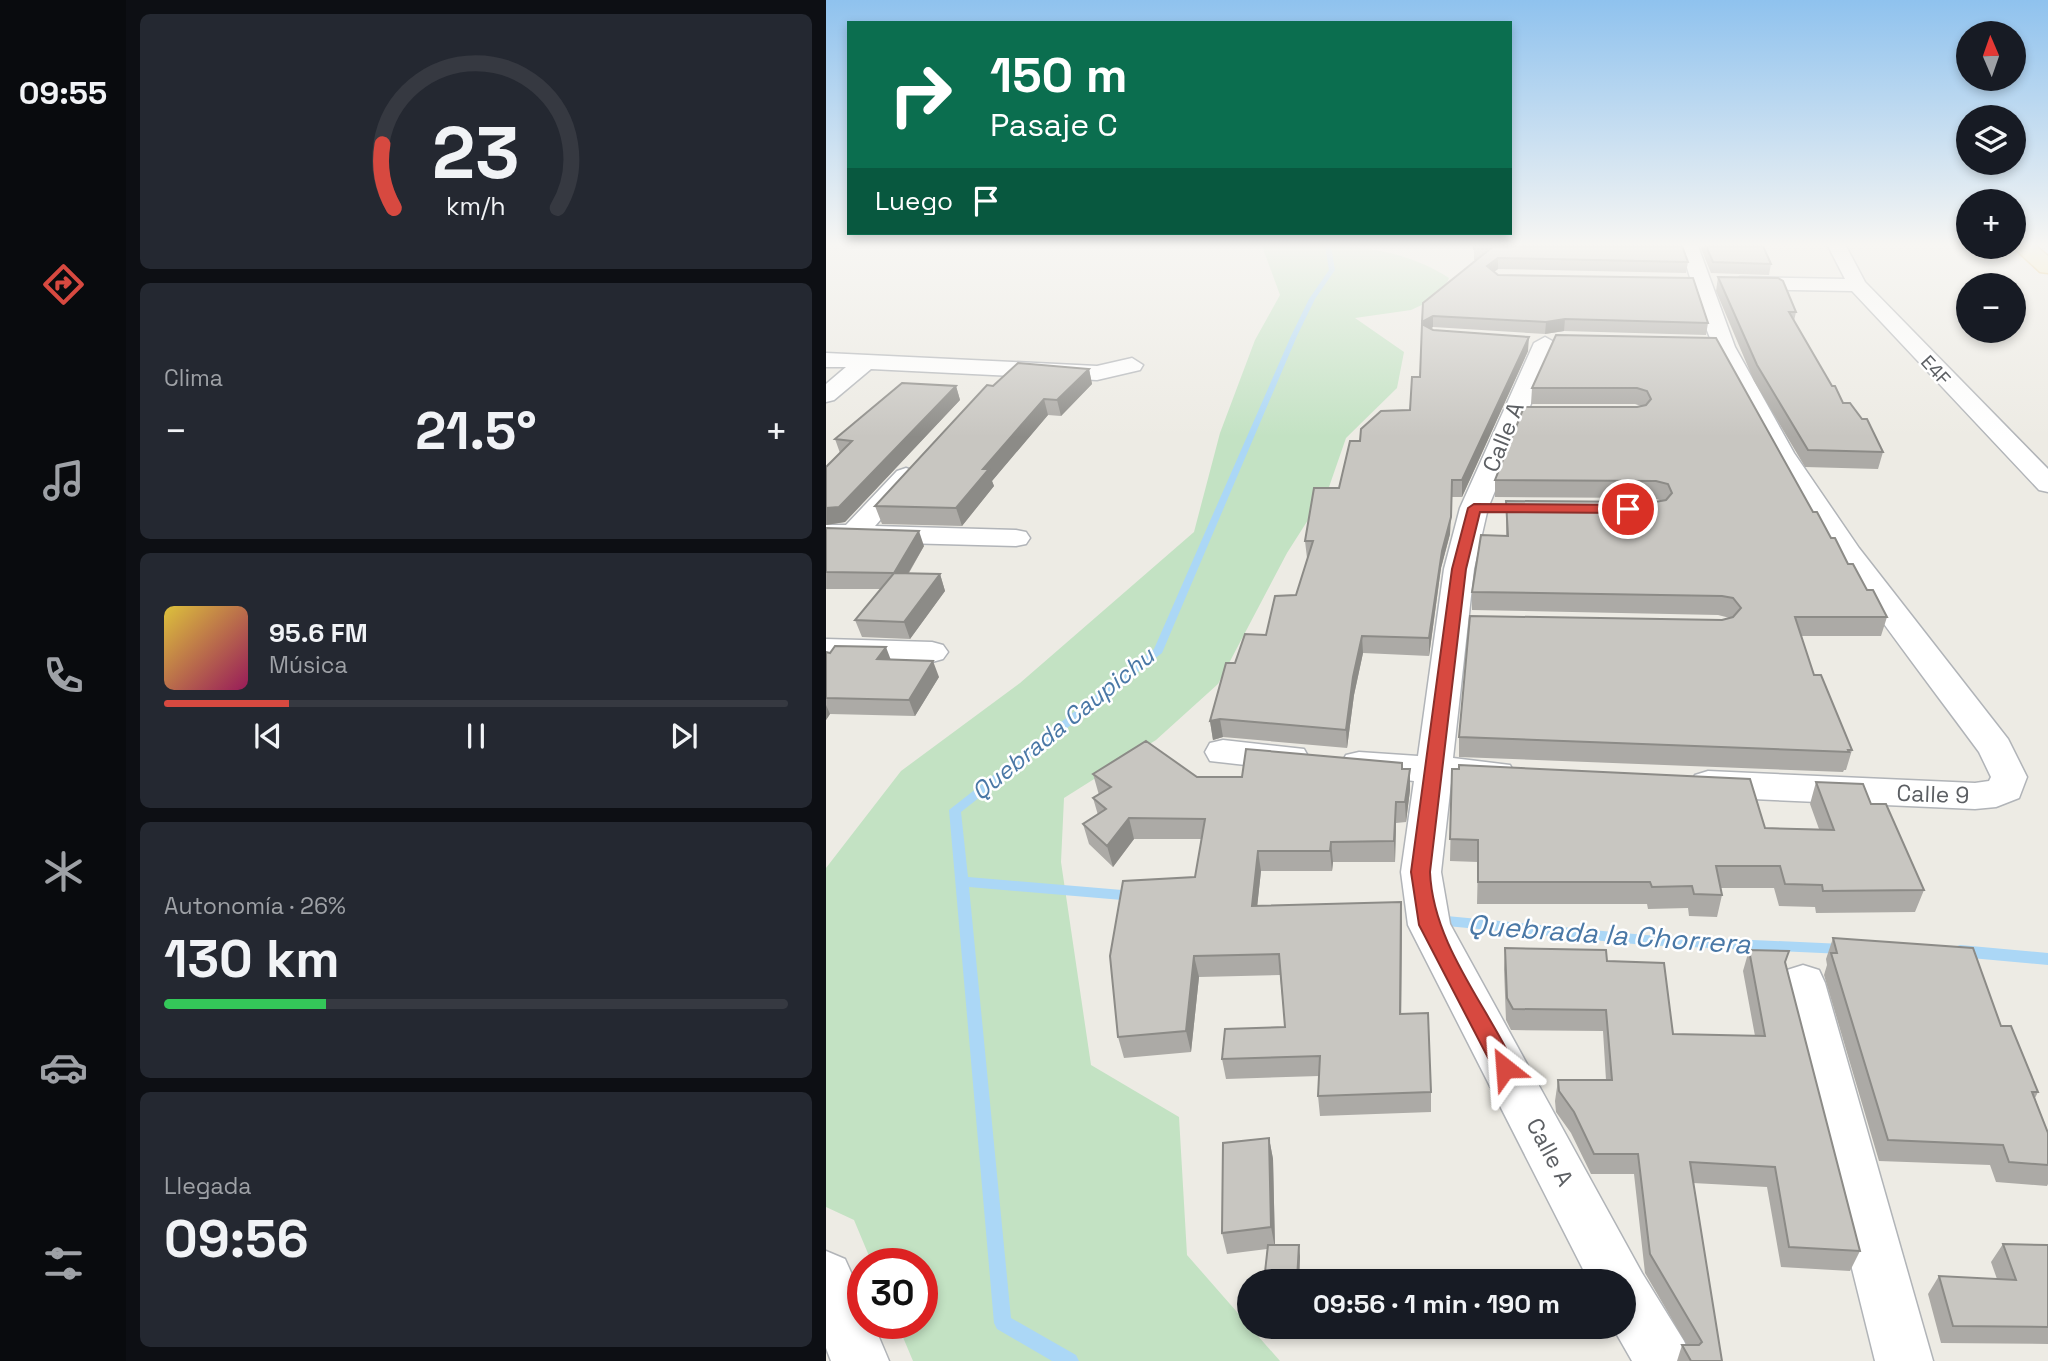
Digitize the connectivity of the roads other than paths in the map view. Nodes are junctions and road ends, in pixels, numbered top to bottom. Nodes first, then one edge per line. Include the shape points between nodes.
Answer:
1 (1698, 310) edge
2 (1881, 310) edge
3 (1542, 341) dead end
4 (826, 360) edge
5 (866, 362) junction
6 (1132, 365) dead end
7 (1005, 369) junction
8 (987, 388) edge
9 (826, 395) edge
10 (925, 456) edge
11 (2048, 484) edge
12 (840, 533) edge
13 (1016, 538) dead end
14 (826, 649) edge
15 (932, 652) dead end
16 (1223, 752) dead end
17 (1435, 771) junction
18 (1532, 775) edge
19 (1671, 782) edge
20 (1803, 983) dead end
21 (1612, 1269) edge
22 (826, 1278) edge
23 (1636, 1313) edge
24 (860, 1361) edge
25 (1664, 1361) edge
26 (1904, 1361) edge

1 - 19 street, Calle 9 via 1709,345 1859,569 1995,748 2009,777 2006,789 1975,796
2 - 11 street, E4F
3 - 17 street, Calle A via 1525,414 1459,569 1465,623
4 - 5 street
5 - 7 street
5 - 9 street
6 - 7 street via 1097,373
7 - 8 street
10 - 12 street
12 - 13 street
14 - 15 street
16 - 17 street
17 - 18 street
17 - 21 street, Calle A via 1421,872 1427,922
20 - 26 street
22 - 24 street
23 - 25 street

